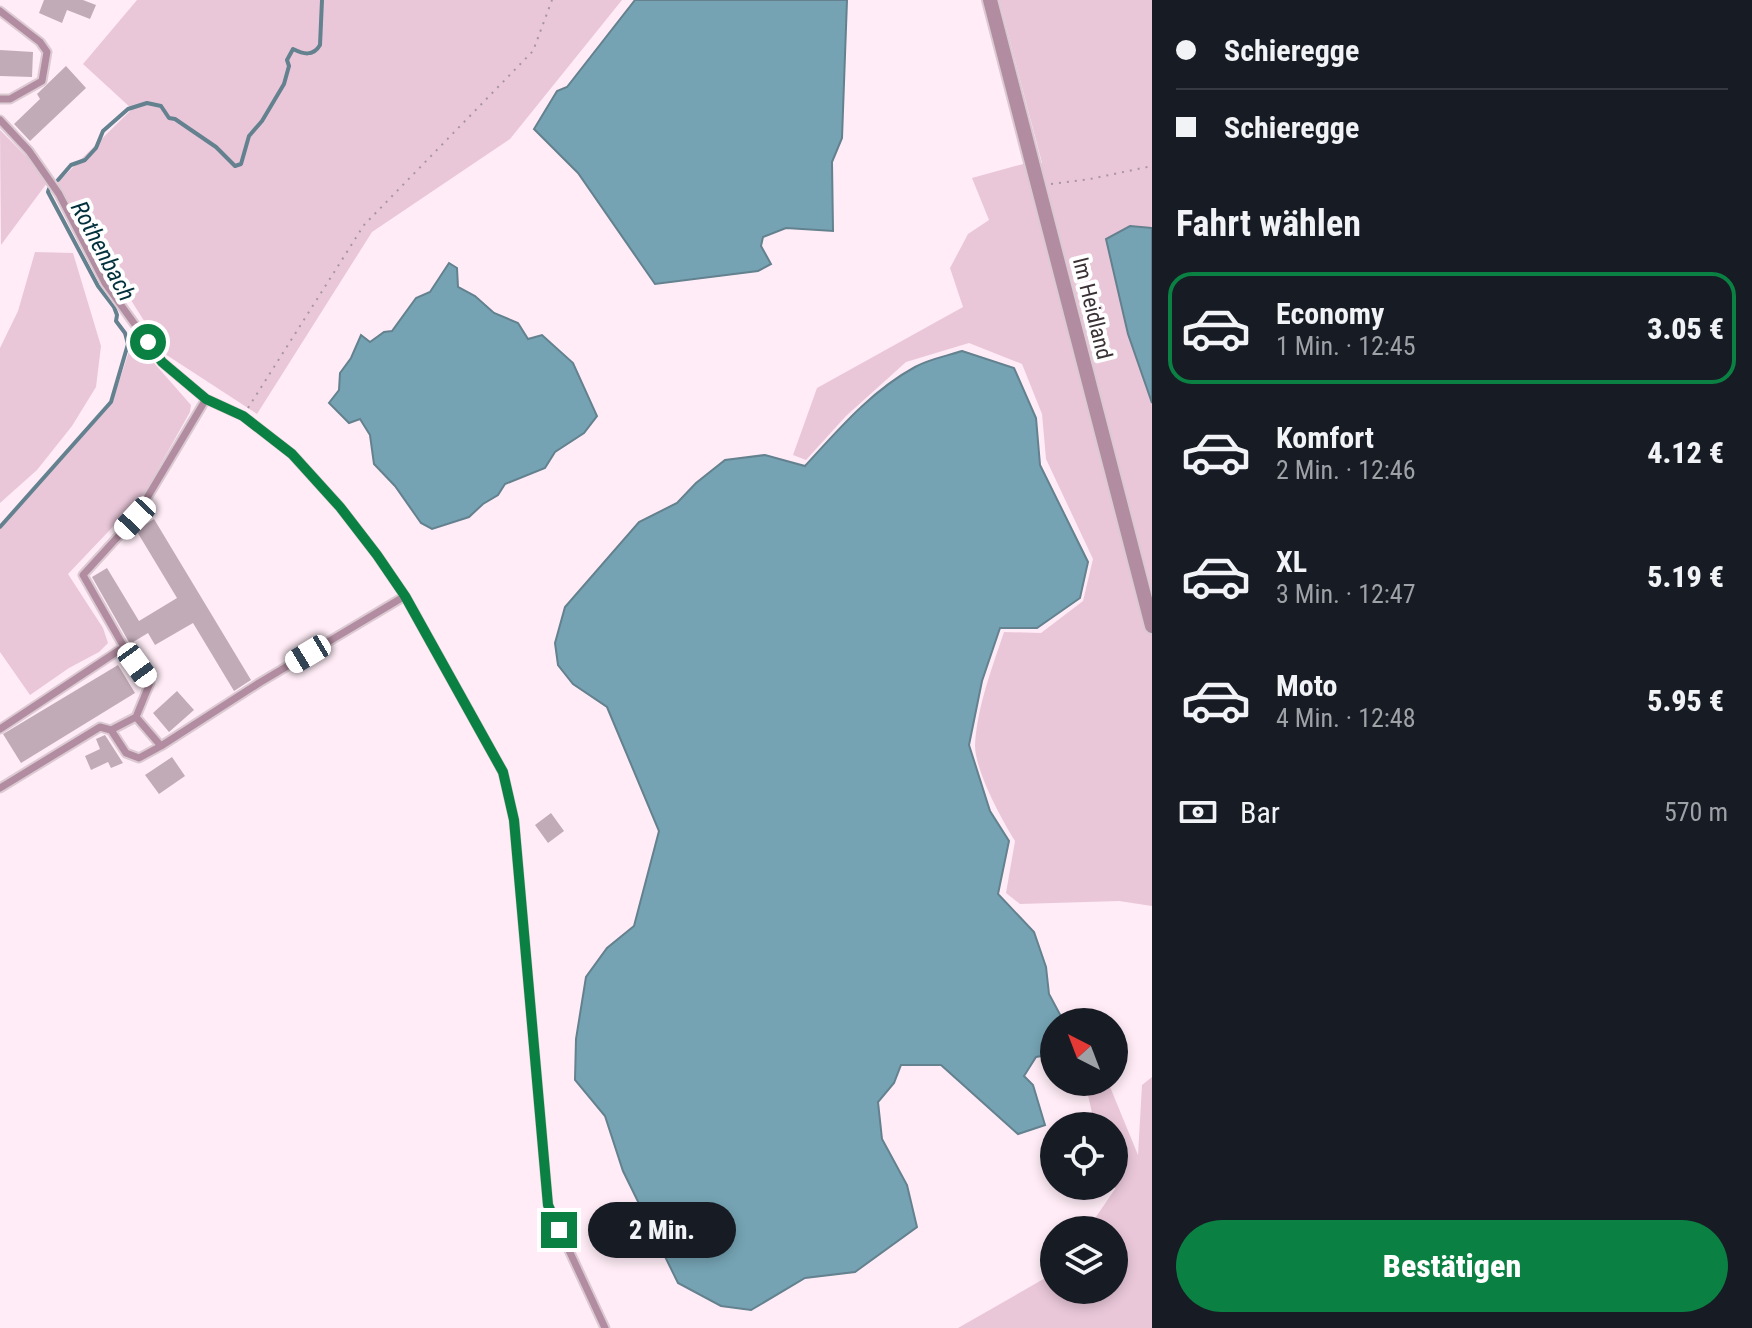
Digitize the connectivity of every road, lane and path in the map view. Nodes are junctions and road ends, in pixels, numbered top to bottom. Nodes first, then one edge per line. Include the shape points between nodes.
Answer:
1 (552, 0) edge
2 (990, 0) edge
3 (0, 11) edge
4 (0, 99) edge
5 (0, 120) edge
6 (1152, 166) edge
7 (1038, 185) junction
8 (206, 399) junction
9 (243, 416) junction
10 (405, 596) junction
11 (1152, 626) edge
12 (124, 647) junction
13 (136, 717) junction
14 (0, 729) edge
15 (111, 730) junction
16 (161, 746) junction
17 (0, 788) edge
18 (605, 1328) edge

1 - 9 path via 533,51 364,225
2 - 7 street, Im Heidland
3 - 4 lane via 47,52 42,81
5 - 8 lane via 59,194 105,283 162,362
6 - 7 path
7 - 11 street, Im Heidland
8 - 9 lane
8 - 12 lane via 135,518 83,575
9 - 10 lane via 292,454 340,507
10 - 16 lane
10 - 18 lane via 503,772 514,820 548,1205
12 - 13 lane via 150,683
12 - 14 lane
13 - 15 lane
13 - 16 lane
15 - 16 lane via 126,753 139,758
15 - 17 lane via 100,727

